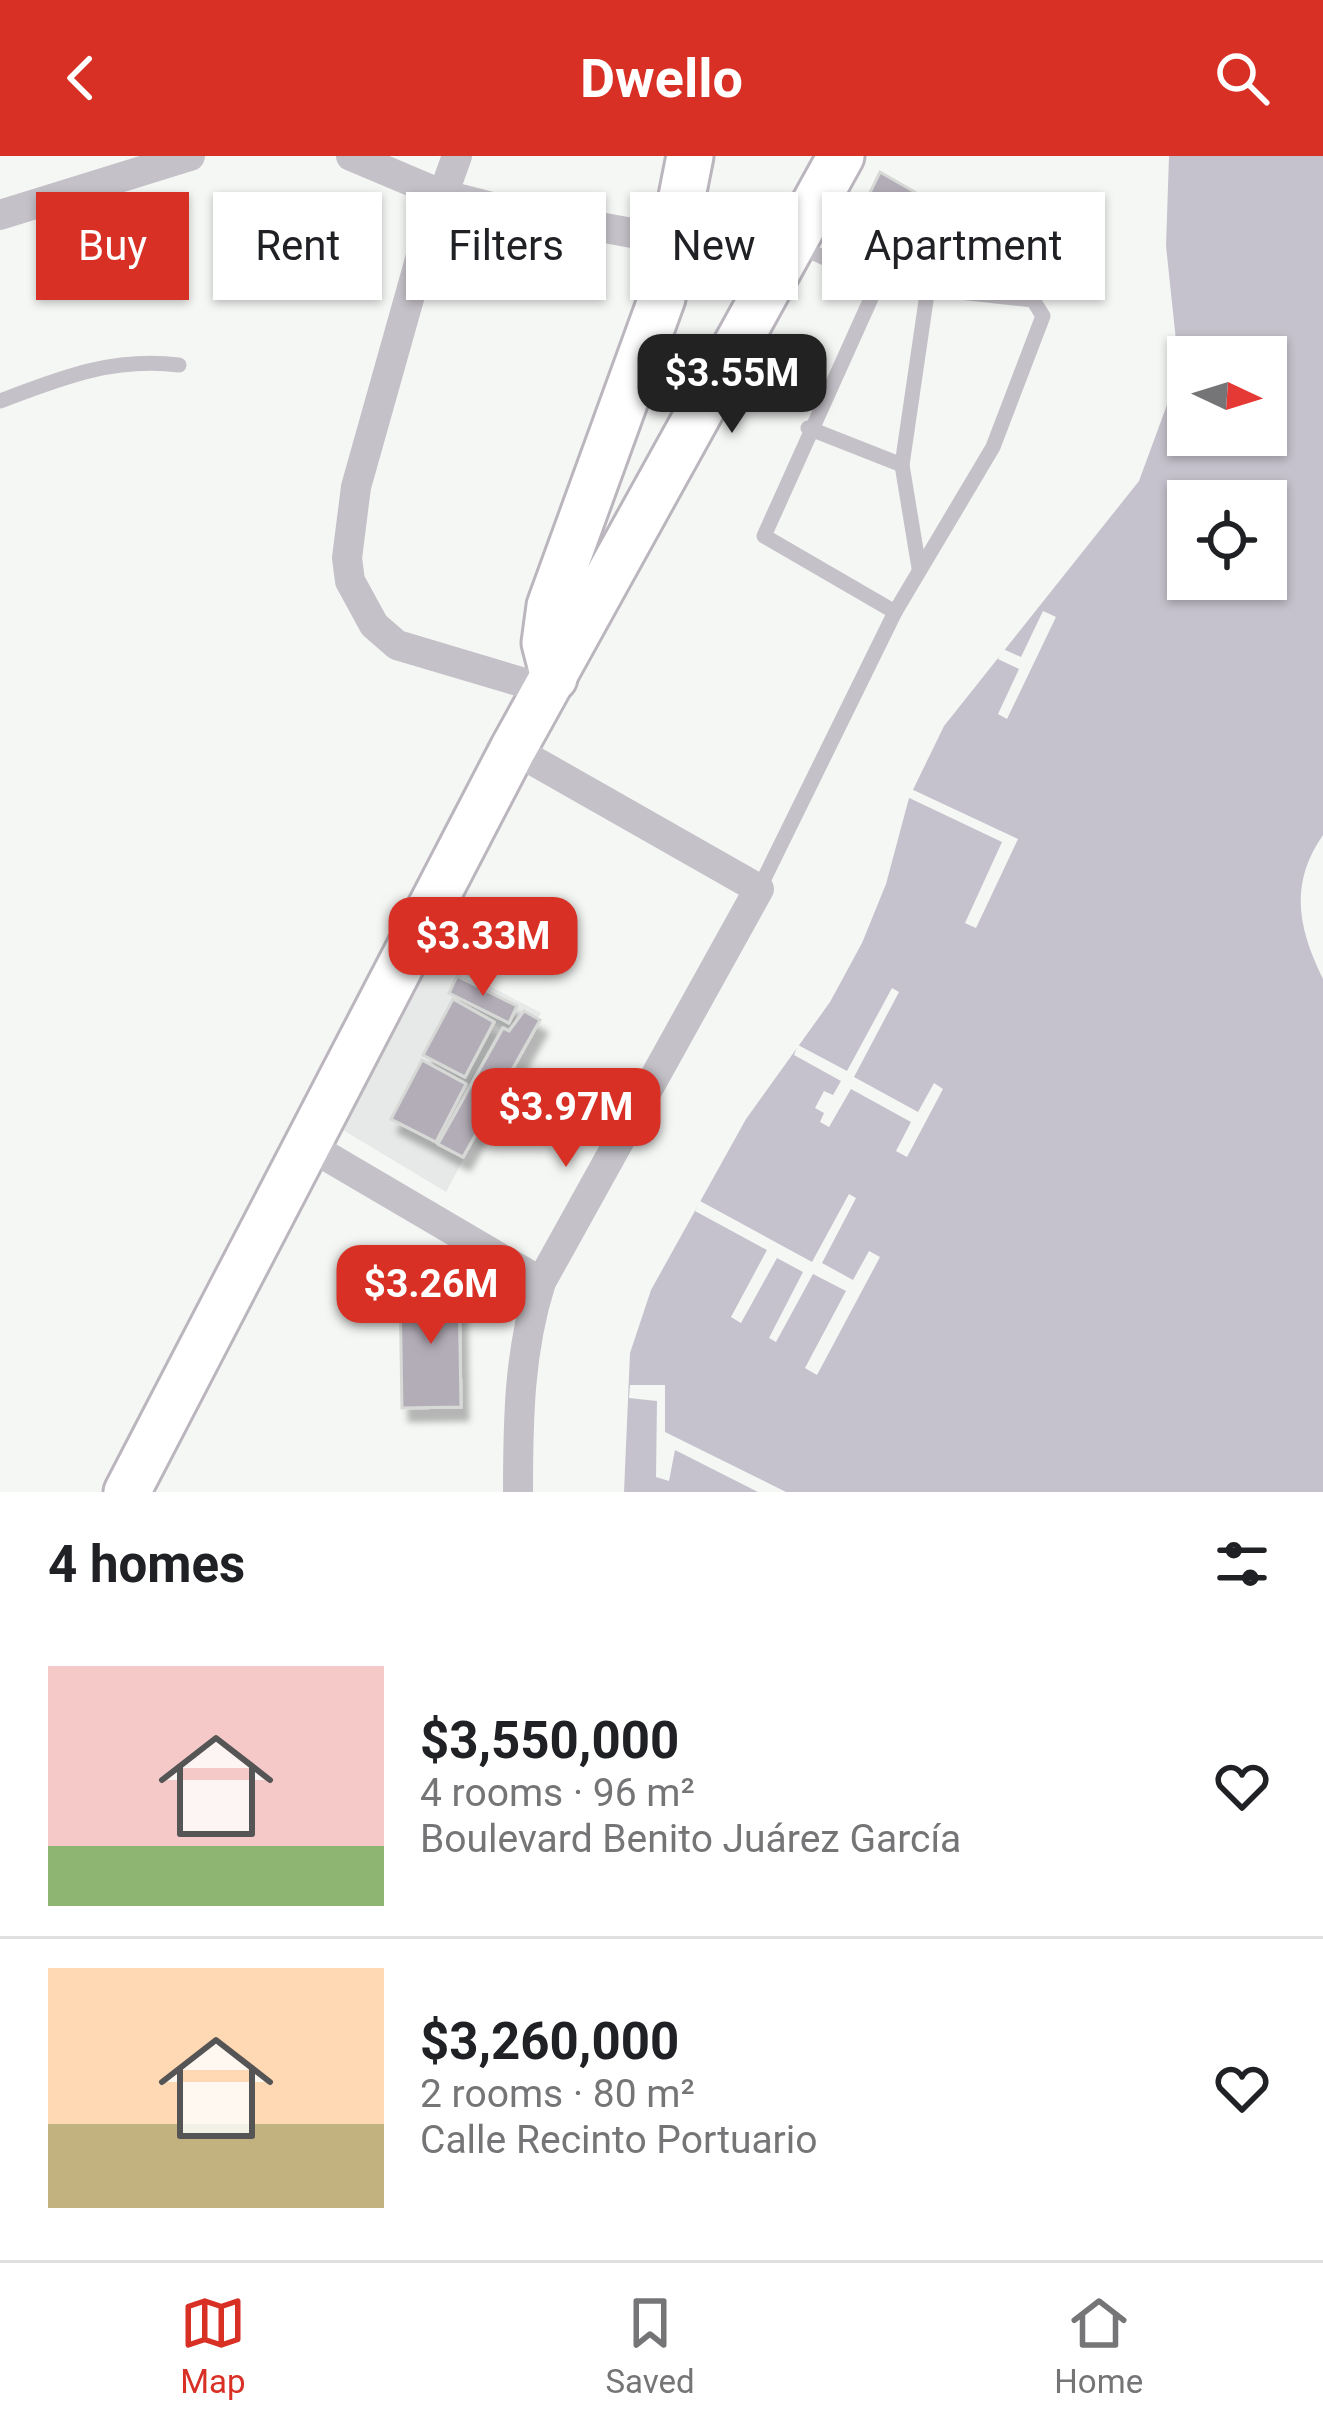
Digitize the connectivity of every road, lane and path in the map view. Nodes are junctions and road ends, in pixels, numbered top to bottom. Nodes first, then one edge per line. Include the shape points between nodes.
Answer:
1 (351, 156) edge
2 (457, 156) edge
3 (691, 156) edge
4 (841, 156) edge
5 (178, 158) edge
6 (436, 192) edge
7 (442, 192) edge
8 (684, 192) edge
9 (0, 215) edge
10 (798, 231) edge
11 (410, 300) edge
12 (661, 300) edge
13 (760, 300) edge
14 (870, 300) edge
15 (926, 300) edge
16 (1026, 300) edge
17 (178, 364) dead end
18 (0, 401) edge
19 (808, 428) junction
20 (902, 465) junction
21 (919, 568) junction
22 (895, 612) junction
23 (551, 684) junction
24 (513, 749) junction
25 (759, 889) junction
26 (306, 1144) junction
27 (542, 1282) junction
28 (127, 1492) edge
29 (518, 1492) edge

1 - 6 street
2 - 7 street
3 - 8 street
4 - 10 street
5 - 9 street
11 - 23 street via 356,487 350,581 374,625 397,644
12 - 23 street via 550,606
13 - 23 street
14 - 19 lane
15 - 20 lane
16 - 21 lane via 1043,316 992,447
17 - 18 lane via 106,364
19 - 20 lane
19 - 22 lane via 764,536
20 - 21 lane
21 - 22 lane
22 - 25 lane
23 - 24 street
24 - 25 street
24 - 26 street
25 - 27 street
26 - 27 street
26 - 28 street
27 - 29 street via 519,1384

